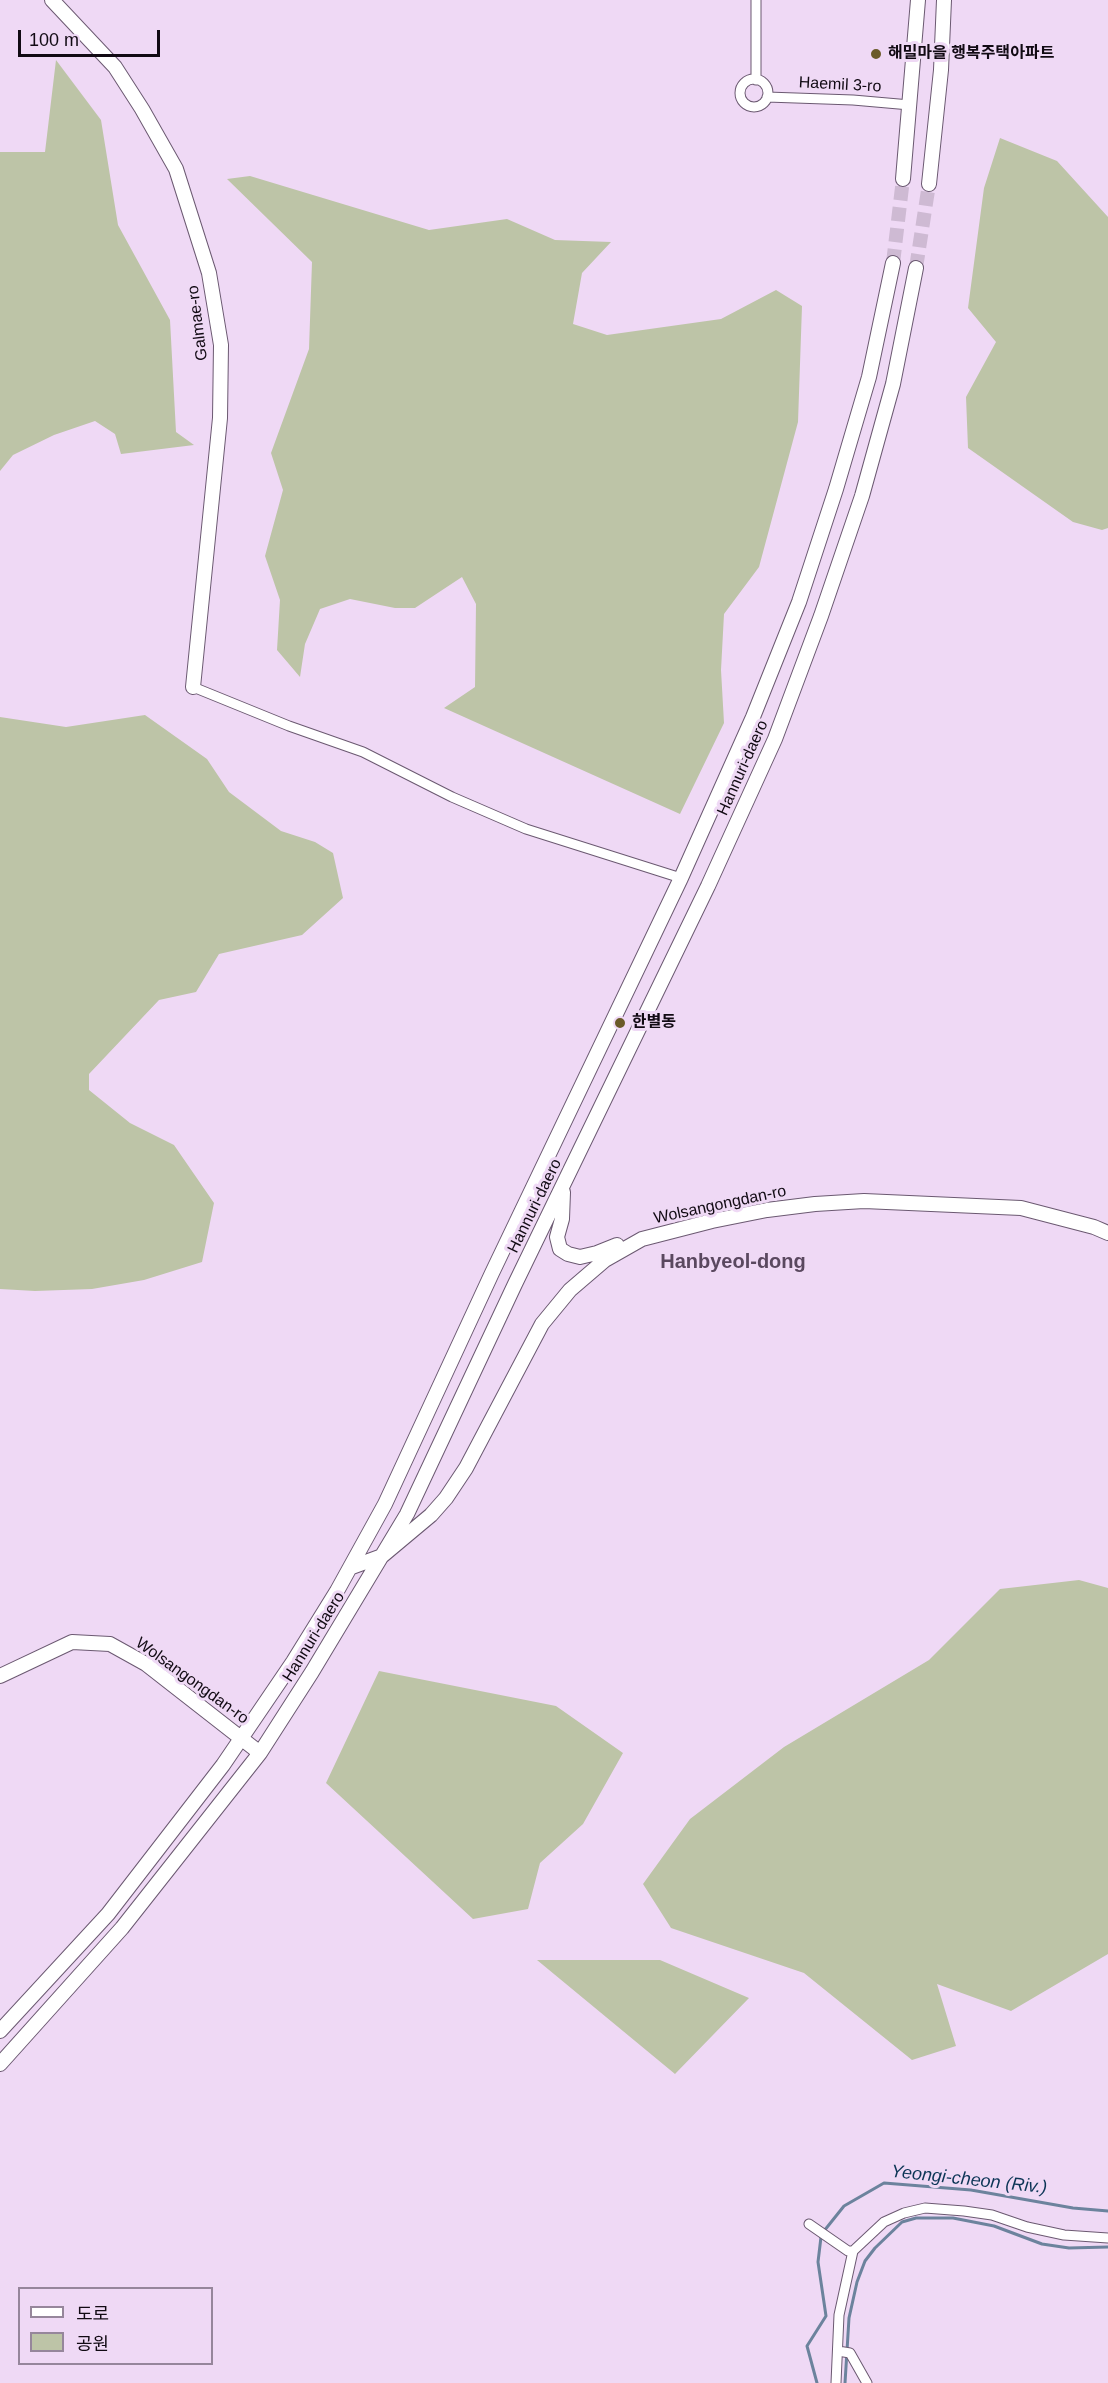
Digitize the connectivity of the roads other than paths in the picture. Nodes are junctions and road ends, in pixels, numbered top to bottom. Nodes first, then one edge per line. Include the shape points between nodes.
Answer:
1 (52, 0) edge
2 (756, 0) edge
3 (918, 0) edge
4 (944, 0) edge
5 (756, 80) junction
6 (767, 97) junction
7 (910, 105) junction
8 (903, 179) tunnel mouth
9 (929, 184) tunnel mouth
10 (893, 263) tunnel mouth
11 (916, 268) tunnel mouth
12 (193, 687) joint
13 (681, 878) junction
14 (563, 1185) junction
15 (1108, 1233) edge
16 (642, 1239) junction
17 (382, 1556) junction
18 (352, 1567) junction
19 (0, 1676) edge
20 (242, 1738) junction
21 (260, 1753) junction
22 (0, 2031) edge
23 (0, 2064) edge
24 (809, 2224) dead end
25 (1108, 2238) edge
26 (850, 2251) junction
27 (838, 2351) junction
28 (836, 2383) edge
29 (867, 2383) edge

1 - 12 street, Galmae-ro via 115,68 176,169 210,279 221,345 220,418
2 - 5 street
3 - 7 street
4 - 9 street
5 - 6 street via 767,88
5 - 6 street via 744,83 742,100 753,107
6 - 7 street, Haemil 3-ro
7 - 8 street
10 - 13 street, Hannuri-daero via 869,377 799,602
11 - 14 street, Hannuri-daero via 893,384 862,496 775,739
12 - 13 street via 363,752 526,829
13 - 18 street, Hannuri-daero via 386,1504
14 - 16 street via 557,1237 560,1249 580,1257
14 - 17 street, Hannuri-daero via 407,1514
15 - 16 street, Wolsangongdan-ro via 1021,1208 864,1202 767,1210
16 - 17 street, Wolsangongdan-ro via 605,1260 570,1290 542,1324 466,1468 446,1498
17 - 18 street, Wolsangongdan-ro
17 - 21 street, Hannuri-daero
18 - 20 street, Hannuri-daero
19 - 20 street, Wolsangongdan-ro via 72,1642 110,1644 146,1664
20 - 21 street, Wolsangongdan-ro
20 - 22 street, Hannuri-daero via 108,1914
21 - 23 street, Hannuri-daero via 122,1928
24 - 26 street
25 - 26 street via 1064,2235 992,2216 925,2208 884,2222
26 - 27 street via 839,2315
27 - 28 street
27 - 29 street via 850,2353

